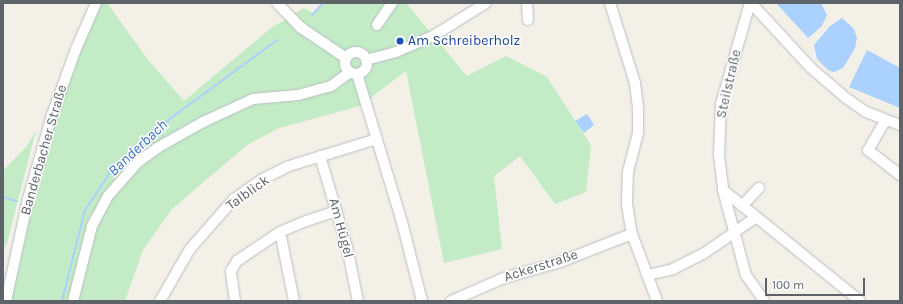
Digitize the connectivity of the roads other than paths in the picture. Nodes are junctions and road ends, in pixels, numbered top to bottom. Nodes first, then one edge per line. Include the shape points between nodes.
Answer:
1 (96, 3) edge
2 (276, 3) edge
3 (392, 3) edge
4 (486, 3) edge
5 (527, 3) edge
6 (610, 3) edge
7 (750, 3) edge
8 (528, 20) dead end
9 (377, 26) dead end
10 (346, 58) junction
11 (366, 60) junction
12 (354, 73) junction
13 (885, 121) junction
14 (900, 125) edge
15 (377, 140) junction
16 (320, 156) junction
17 (900, 175) edge
18 (759, 188) dead end
19 (723, 190) junction
20 (742, 206) junction
21 (336, 211) junction
22 (755, 218) junction
23 (280, 232) junction
24 (734, 232) junction
25 (632, 234) junction
26 (648, 276) junction
27 (6, 301) edge
28 (73, 301) edge
29 (160, 301) edge
30 (235, 301) edge
31 (294, 301) edge
32 (358, 301) edge
33 (422, 301) edge
34 (450, 301) edge
35 (657, 301) edge
36 (764, 301) edge
37 (860, 301) edge

1 - 27 street, Banderbacher Straße via 52,115 28,199
2 - 10 street via 300,28
3 - 9 street
4 - 11 street via 427,38 396,52
5 - 8 street
6 - 25 street via 635,82 638,108 638,133 628,172 627,204
7 - 13 street via 811,68 846,98
7 - 19 street, Steilstraße via 721,104 719,155
10 - 11 street via 350,53 357,52 363,54
10 - 12 street via 345,65
11 - 12 street via 365,69
12 - 15 street
12 - 28 street via 331,86 298,95 253,99 203,122 138,162 112,190 92,226
13 - 14 street
13 - 17 street via 868,150
15 - 16 street, Talblick
15 - 33 street via 402,222
16 - 21 street, Am Hügel
16 - 29 street, Talblick via 289,166 261,180 234,199 190,249
18 - 20 street
19 - 20 street
19 - 24 street, Steilstraße
20 - 22 street
21 - 23 street via 306,220
21 - 32 street, Am Hügel
22 - 24 street
22 - 37 street
23 - 30 street via 232,266
23 - 31 street
24 - 26 street via 703,254 673,269
24 - 36 street, Steilstraße via 746,275
25 - 26 street
25 - 34 street, Ackerstraße via 560,262 504,278
26 - 35 street

